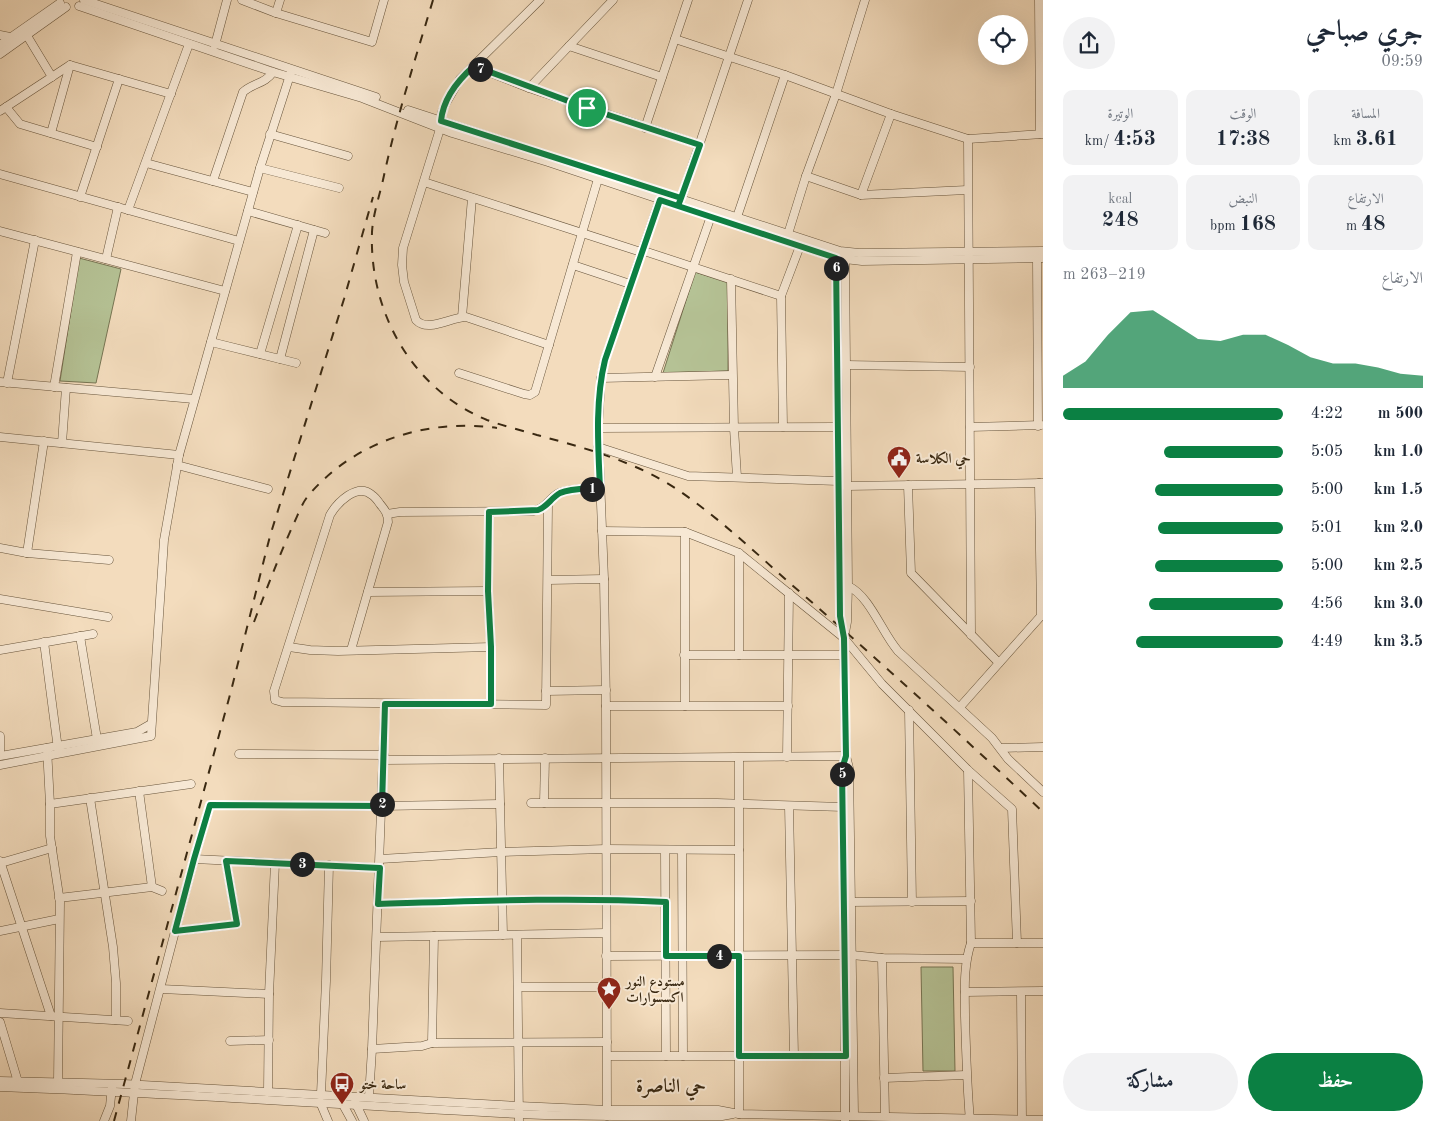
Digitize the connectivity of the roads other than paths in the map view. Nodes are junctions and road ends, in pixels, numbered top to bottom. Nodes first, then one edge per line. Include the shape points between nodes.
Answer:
1 (227, 0) edge
2 (242, 0) edge
3 (280, 0) edge
4 (384, 0) edge
5 (540, 0) edge
6 (613, 0) edge
7 (688, 0) edge
8 (748, 0) edge
9 (865, 0) edge
10 (1038, 0) edge
11 (82, 2) edge
12 (61, 4) edge
13 (276, 13) junction
14 (26, 34) junction
15 (0, 35) edge
16 (10, 37) junction
17 (675, 39) junction
18 (189, 44) junction
19 (0, 45) edge
20 (215, 45) junction
21 (569, 46) junction
22 (0, 54) edge
23 (729, 56) junction
24 (70, 65) junction
25 (474, 66) junction
26 (273, 72) junction
27 (291, 73) junction
28 (785, 75) junction
29 (52, 77) junction
30 (662, 77) junction
31 (120, 79) junction
32 (529, 88) junction
33 (171, 94) junction
34 (836, 94) junction
35 (3, 109) edge
36 (891, 114) junction
37 (441, 125) junction
38 (645, 128) junction
39 (51, 133) junction
40 (270, 134) junction
41 (1042, 134) edge
42 (968, 139) junction
43 (700, 145) junction
44 (97, 147) junction
45 (348, 156) dead end
46 (146, 163) junction
47 (260, 168) junction
48 (0, 174) edge
49 (806, 176) junction
50 (598, 179) junction
51 (214, 181) junction
52 (424, 182) junction
53 (339, 188) dead end
54 (967, 190) junction
55 (253, 192) junction
56 (861, 195) junction
57 (661, 196) junction
58 (80, 197) junction
59 (472, 198) junction
60 (680, 202) junction
61 (118, 207) junction
62 (128, 210) junction
63 (248, 211) junction
64 (711, 216) junction
65 (737, 217) junction
66 (298, 225) junction
67 (314, 230) junction
68 (0, 231) edge
69 (325, 233) dead end
70 (582, 233) junction
71 (788, 234) junction
72 (35, 240) junction
73 (239, 242) junction
74 (800, 246) junction
75 (641, 251) junction
76 (1043, 251) edge
77 (77, 252) junction
78 (836, 254) junction
79 (845, 256) junction
80 (968, 256) junction
81 (1040, 258) edge
82 (106, 259) junction
83 (573, 265) junction
84 (692, 266) junction
85 (732, 279) junction
86 (630, 284) junction
87 (225, 291) junction
88 (780, 296) junction
89 (462, 317) junction
90 (211, 342) junction
91 (549, 344) junction
92 (260, 354) junction
93 (280, 359) junction
94 (296, 364) dead end
95 (846, 366) junction
96 (970, 367) junction
97 (459, 373) dead end
98 (732, 374) junction
99 (655, 377) junction
100 (601, 378) junction
101 (4, 382) edge
102 (54, 387) junction
103 (66, 388) junction
104 (194, 399) junction
105 (1040, 425) edge
106 (782, 427) junction
107 (838, 427) junction
108 (970, 427) junction
109 (598, 428) junction
110 (734, 428) junction
111 (0, 437) edge
112 (44, 441) junction
113 (62, 443) junction
114 (598, 447) junction
115 (179, 455) junction
116 (177, 464) junction
117 (736, 477) junction
118 (838, 481) junction
119 (1041, 483) edge
120 (971, 484) junction
121 (908, 485) junction
122 (846, 486) junction
123 (600, 488) junction
124 (268, 489) dead end
125 (548, 504) junction
126 (489, 512) junction
127 (387, 514) junction
128 (602, 531) junction
129 (685, 532) junction
130 (0, 548) edge
131 (27, 553) junction
132 (738, 553) junction
133 (109, 560) dead end
134 (604, 579) junction
135 (548, 580) junction
136 (848, 586) junction
137 (488, 591) junction
138 (368, 592) junction
139 (788, 593) junction
140 (0, 599) edge
141 (1042, 616) edge
142 (108, 617) dead end
143 (93, 634) dead end
144 (971, 635) junction
145 (80, 636) junction
146 (844, 638) junction
147 (44, 642) junction
148 (289, 647) junction
149 (491, 647) junction
150 (0, 650) edge
151 (351, 650) junction
152 (740, 655) junction
153 (788, 655) junction
154 (844, 655) junction
155 (684, 656) junction
156 (999, 662) junction
157 (606, 690) junction
158 (546, 691) junction
159 (385, 704) junction
160 (491, 704) junction
161 (606, 706) junction
162 (685, 706) junction
163 (788, 706) junction
164 (960, 707) junction
165 (909, 710) junction
166 (151, 724) junction
167 (0, 736) edge
168 (97, 739) junction
169 (1043, 747) edge
170 (1001, 748) junction
171 (58, 750) junction
172 (47, 752) junction
173 (239, 754) dead end
174 (0, 756) edge
175 (846, 756) junction
176 (384, 757) junction
177 (606, 757) junction
178 (787, 757) junction
179 (499, 758) junction
180 (545, 758) junction
181 (739, 758) junction
182 (0, 765) edge
183 (968, 770) junction
184 (191, 784) dead end
185 (139, 791) junction
186 (1043, 792) edge
187 (90, 798) junction
188 (532, 803) dead end
189 (544, 803) junction
190 (50, 804) junction
191 (500, 804) junction
192 (606, 804) junction
193 (739, 805) junction
194 (382, 806) junction
195 (789, 806) junction
196 (843, 807) junction
197 (52, 848) junction
198 (606, 849) junction
199 (665, 850) junction
200 (682, 850) junction
201 (739, 850) junction
202 (501, 852) junction
203 (194, 859) junction
204 (226, 861) junction
205 (0, 862) edge
206 (275, 863) junction
207 (380, 863) junction
208 (329, 866) junction
209 (152, 887) junction
210 (162, 890) dead end
211 (105, 892) junction
212 (59, 898) junction
213 (606, 899) junction
214 (502, 900) junction
215 (666, 902) junction
216 (848, 902) junction
217 (912, 902) junction
218 (971, 902) junction
219 (378, 904) junction
220 (59, 919) junction
221 (22, 927) junction
222 (0, 931) edge
223 (175, 931) junction
224 (606, 933) junction
225 (503, 935) junction
226 (517, 935) junction
227 (434, 936) junction
228 (377, 937) junction
229 (971, 943) junction
230 (1017, 943) junction
231 (1043, 943) edge
232 (849, 955) junction
233 (606, 956) junction
234 (666, 956) junction
235 (682, 956) junction
236 (739, 956) junction
237 (793, 956) junction
238 (882, 958) junction
239 (965, 960) junction
240 (518, 987) junction
241 (607, 987) junction
242 (161, 990) junction
243 (965, 992) junction
244 (1021, 992) junction
245 (1043, 992) edge
246 (270, 994) junction
247 (0, 1013) edge
248 (54, 1016) junction
249 (116, 1020) junction
250 (128, 1021) dead end
251 (0, 1022) edge
252 (269, 1040) junction
253 (230, 1041) dead end
254 (518, 1042) junction
255 (607, 1042) junction
256 (432, 1043) junction
257 (372, 1048) junction
258 (608, 1056) junction
259 (666, 1056) junction
260 (684, 1056) junction
261 (739, 1056) junction
262 (794, 1056) junction
263 (846, 1056) junction
264 (966, 1075) junction
265 (884, 1078) junction
266 (0, 1081) edge
267 (18, 1082) junction
268 (58, 1082) junction
269 (0, 1087) edge
270 (112, 1087) junction
271 (134, 1088) junction
272 (268, 1092) junction
273 (337, 1096) junction
274 (369, 1097) junction
275 (321, 1098) junction
276 (354, 1100) junction
277 (342, 1103) junction
278 (607, 1113) junction
279 (519, 1114) edge
280 (854, 1115) junction
281 (737, 1116) edge
282 (885, 1116) junction
283 (790, 1118) edge
284 (844, 1118) edge
285 (970, 1120) edge
286 (1022, 1120) junction
287 (1043, 1120) edge
288 (104, 1121) edge
289 (131, 1121) edge
290 (328, 1121) edge
291 (352, 1121) edge
292 (364, 1121) edge

1 - 20 street
2 - 13 street
3 - 13 street
4 - 13 street via 372,42
5 - 25 street
6 - 21 street
7 - 17 street
8 - 23 street
9 - 34 street
10 - 41 street
11 - 12 street via 72,8
11 - 18 street
11 - 20 street
12 - 14 street
12 - 16 street
14 - 22 street
14 - 29 street
15 - 16 street
16 - 19 street
17 - 23 street
17 - 30 street
18 - 26 street
18 - 33 street
20 - 27 street
21 - 30 street
21 - 32 street
23 - 28 street
23 - 43 street
24 - 29 street
24 - 31 street
24 - 39 street
25 - 32 street
25 - 37 street via 450,95 442,112
26 - 27 street
26 - 51 street via 264,82 243,92
27 - 37 street
27 - 40 street
28 - 34 street
28 - 65 street
29 - 35 street
30 - 38 street
31 - 33 street
31 - 44 street
32 - 38 street
33 - 46 street
34 - 36 street
34 - 49 street
35 - 39 street via 20,124
36 - 42 street
36 - 56 street
37 - 50 street
37 - 52 street
37 - 57 street
38 - 43 street
39 - 44 street
40 - 45 street
40 - 47 street
41 - 42 street
42 - 54 street
43 - 60 street
44 - 58 street
46 - 51 street
46 - 62 street
47 - 53 street
47 - 55 street
48 - 58 street
49 - 56 street
49 - 71 street
50 - 57 street
50 - 70 street
51 - 55 street
52 - 59 street
52 - 89 street via 404,248 404,282 420,324 430,325
54 - 56 street
54 - 80 street
55 - 63 street
57 - 60 street
57 - 75 street
58 - 61 street
59 - 70 street
59 - 89 street
60 - 64 street
60 - 65 street
61 - 62 street
61 - 82 street
62 - 73 street
63 - 66 street
63 - 73 street
64 - 74 street
64 - 84 street
65 - 71 street
66 - 67 street
66 - 92 street
67 - 69 street
67 - 93 street
68 - 72 street
70 - 75 street
70 - 83 street
71 - 78 street
72 - 77 street
72 - 101 street
73 - 87 street
74 - 78 street
74 - 88 street
75 - 84 street
75 - 86 street
76 - 80 street
77 - 82 street
77 - 102 street
78 - 79 street
78 - 107 street
79 - 80 street via 862,261
79 - 95 street
80 - 81 street
80 - 96 street
81 - 105 street
82 - 87 street
83 - 86 street
83 - 91 street
84 - 85 street
84 - 99 street
85 - 88 street
85 - 98 street
86 - 100 street
87 - 90 street
88 - 106 street
89 - 91 street
90 - 92 street
90 - 104 street
91 - 97 street via 535,392 530,395
92 - 93 street
93 - 94 street
95 - 96 street
95 - 122 street
96 - 108 street
98 - 99 street
98 - 110 street
99 - 100 street
100 - 109 street
101 - 102 street
102 - 103 street
103 - 104 street
103 - 113 street
104 - 115 street
105 - 108 street
106 - 107 street
106 - 110 street
107 - 118 street
108 - 120 street
109 - 110 street
109 - 114 street
110 - 117 street
111 - 112 street
112 - 113 street
112 - 131 street
113 - 115 street
114 - 117 street via 678,474
114 - 123 street
115 - 116 street
116 - 124 street
116 - 166 street via 164,540
117 - 118 street
118 - 122 street
118 - 146 street via 840,616
119 - 120 street
119 - 141 street
120 - 121 street
120 - 144 street
121 - 122 street
121 - 144 street via 911,573
122 - 136 street
123 - 125 street via 564,492
123 - 128 street
125 - 126 street via 533,511
125 - 135 street
126 - 127 street
126 - 137 street
127 - 138 street via 388,522
127 - 148 street via 373,495 364,491 349,495 333,510
128 - 129 street
128 - 134 street
129 - 132 street
129 - 155 street
130 - 131 street
131 - 133 street
132 - 139 street
132 - 152 street
134 - 135 street
134 - 157 street
135 - 158 street
136 - 146 street
136 - 164 street via 864,599 898,651
137 - 138 street
137 - 149 street
138 - 151 street
139 - 146 street
139 - 153 street
140 - 142 street
141 - 156 street
143 - 145 street
144 - 156 street
145 - 147 street
145 - 168 street
146 - 154 street
146 - 165 street via 873,674
147 - 150 street
147 - 171 street
148 - 151 street
148 - 159 street via 274,691 273,697 277,701
149 - 151 street
149 - 160 street
152 - 153 street
152 - 155 street
153 - 154 street
153 - 163 street
154 - 175 street
155 - 162 street
156 - 164 street
157 - 158 street
157 - 161 street
158 - 160 street via 546,705
159 - 160 street
159 - 176 street
161 - 162 street
161 - 177 street
162 - 163 street
163 - 178 street
164 - 170 street
165 - 183 street
165 - 217 street
166 - 168 street via 137,732
166 - 171 street via 151,736
167 - 174 street
168 - 171 street
169 - 170 street
170 - 186 street via 1008,759
171 - 172 street
172 - 174 street
172 - 182 street
172 - 190 street
173 - 176 street
175 - 178 street
175 - 196 street via 842,765
175 - 216 street via 849,768
176 - 179 street
176 - 194 street
177 - 180 street
177 - 181 street
177 - 192 street
178 - 181 street
179 - 180 street
179 - 191 street
180 - 189 street
181 - 193 street
183 - 218 street
183 - 230 street via 1012,809
184 - 185 street
185 - 187 street
185 - 209 street
187 - 190 street
187 - 211 street
188 - 189 street
189 - 192 street
190 - 197 street
191 - 194 street
191 - 202 street
192 - 193 street
192 - 198 street
193 - 195 street
193 - 201 street
194 - 203 street via 210,805
194 - 207 street
195 - 196 street
195 - 237 street
196 - 216 street
197 - 205 street
197 - 212 street
198 - 199 street
198 - 202 street
198 - 213 street
199 - 200 street
199 - 215 street
200 - 201 street
200 - 235 street
201 - 236 street
202 - 207 street
202 - 214 street
203 - 204 street
203 - 223 street
204 - 206 street
204 - 223 street via 237,924
205 - 221 street
206 - 208 street
206 - 246 street
207 - 208 street
207 - 219 street
208 - 275 street
209 - 210 street
209 - 211 street
211 - 212 street
211 - 249 street via 113,947
212 - 220 street
213 - 214 street
213 - 215 street
213 - 224 street
214 - 219 street
214 - 225 street
215 - 234 street
216 - 217 street
216 - 232 street
217 - 218 street
218 - 229 street
219 - 228 street
220 - 221 street
220 - 248 street
221 - 222 street
221 - 248 street
223 - 242 street
224 - 226 street
224 - 233 street
225 - 226 street
225 - 227 street
226 - 240 street
227 - 228 street
227 - 256 street
228 - 257 street
229 - 230 street
229 - 239 street
230 - 231 street
232 - 237 street
232 - 238 street
232 - 263 street
232 - 280 street
233 - 234 street
233 - 241 street
234 - 235 street
234 - 259 street
235 - 236 street
235 - 260 street
236 - 237 street
236 - 261 street
237 - 262 street
238 - 239 street
238 - 265 street
239 - 243 street
240 - 241 street
240 - 254 street
241 - 255 street
242 - 246 street
242 - 271 street
243 - 244 street
243 - 264 street
244 - 245 street
244 - 286 street
246 - 252 street
247 - 248 street
248 - 249 street
248 - 268 street
249 - 250 street
251 - 267 street
252 - 253 street
252 - 272 street
254 - 255 street
254 - 256 street
254 - 279 street
255 - 258 street
256 - 257 street
257 - 274 street
258 - 259 street
258 - 278 street
259 - 260 street
260 - 261 street
261 - 262 street
261 - 281 street
262 - 263 street
263 - 284 street
264 - 265 street
264 - 285 street
265 - 282 street
266 - 267 street
267 - 268 street
268 - 270 street
269 - 270 street
270 - 271 street
270 - 288 street
271 - 272 street
271 - 275 street
271 - 289 street
272 - 275 street
273 - 275 street
273 - 276 street
273 - 277 street
274 - 276 street
274 - 279 street
275 - 277 street
275 - 290 street
276 - 277 street
276 - 279 street
276 - 292 street
277 - 291 street
278 - 279 street
278 - 281 street
280 - 282 street
280 - 284 street
281 - 283 street
282 - 285 street
283 - 284 street
285 - 286 street
286 - 287 street

